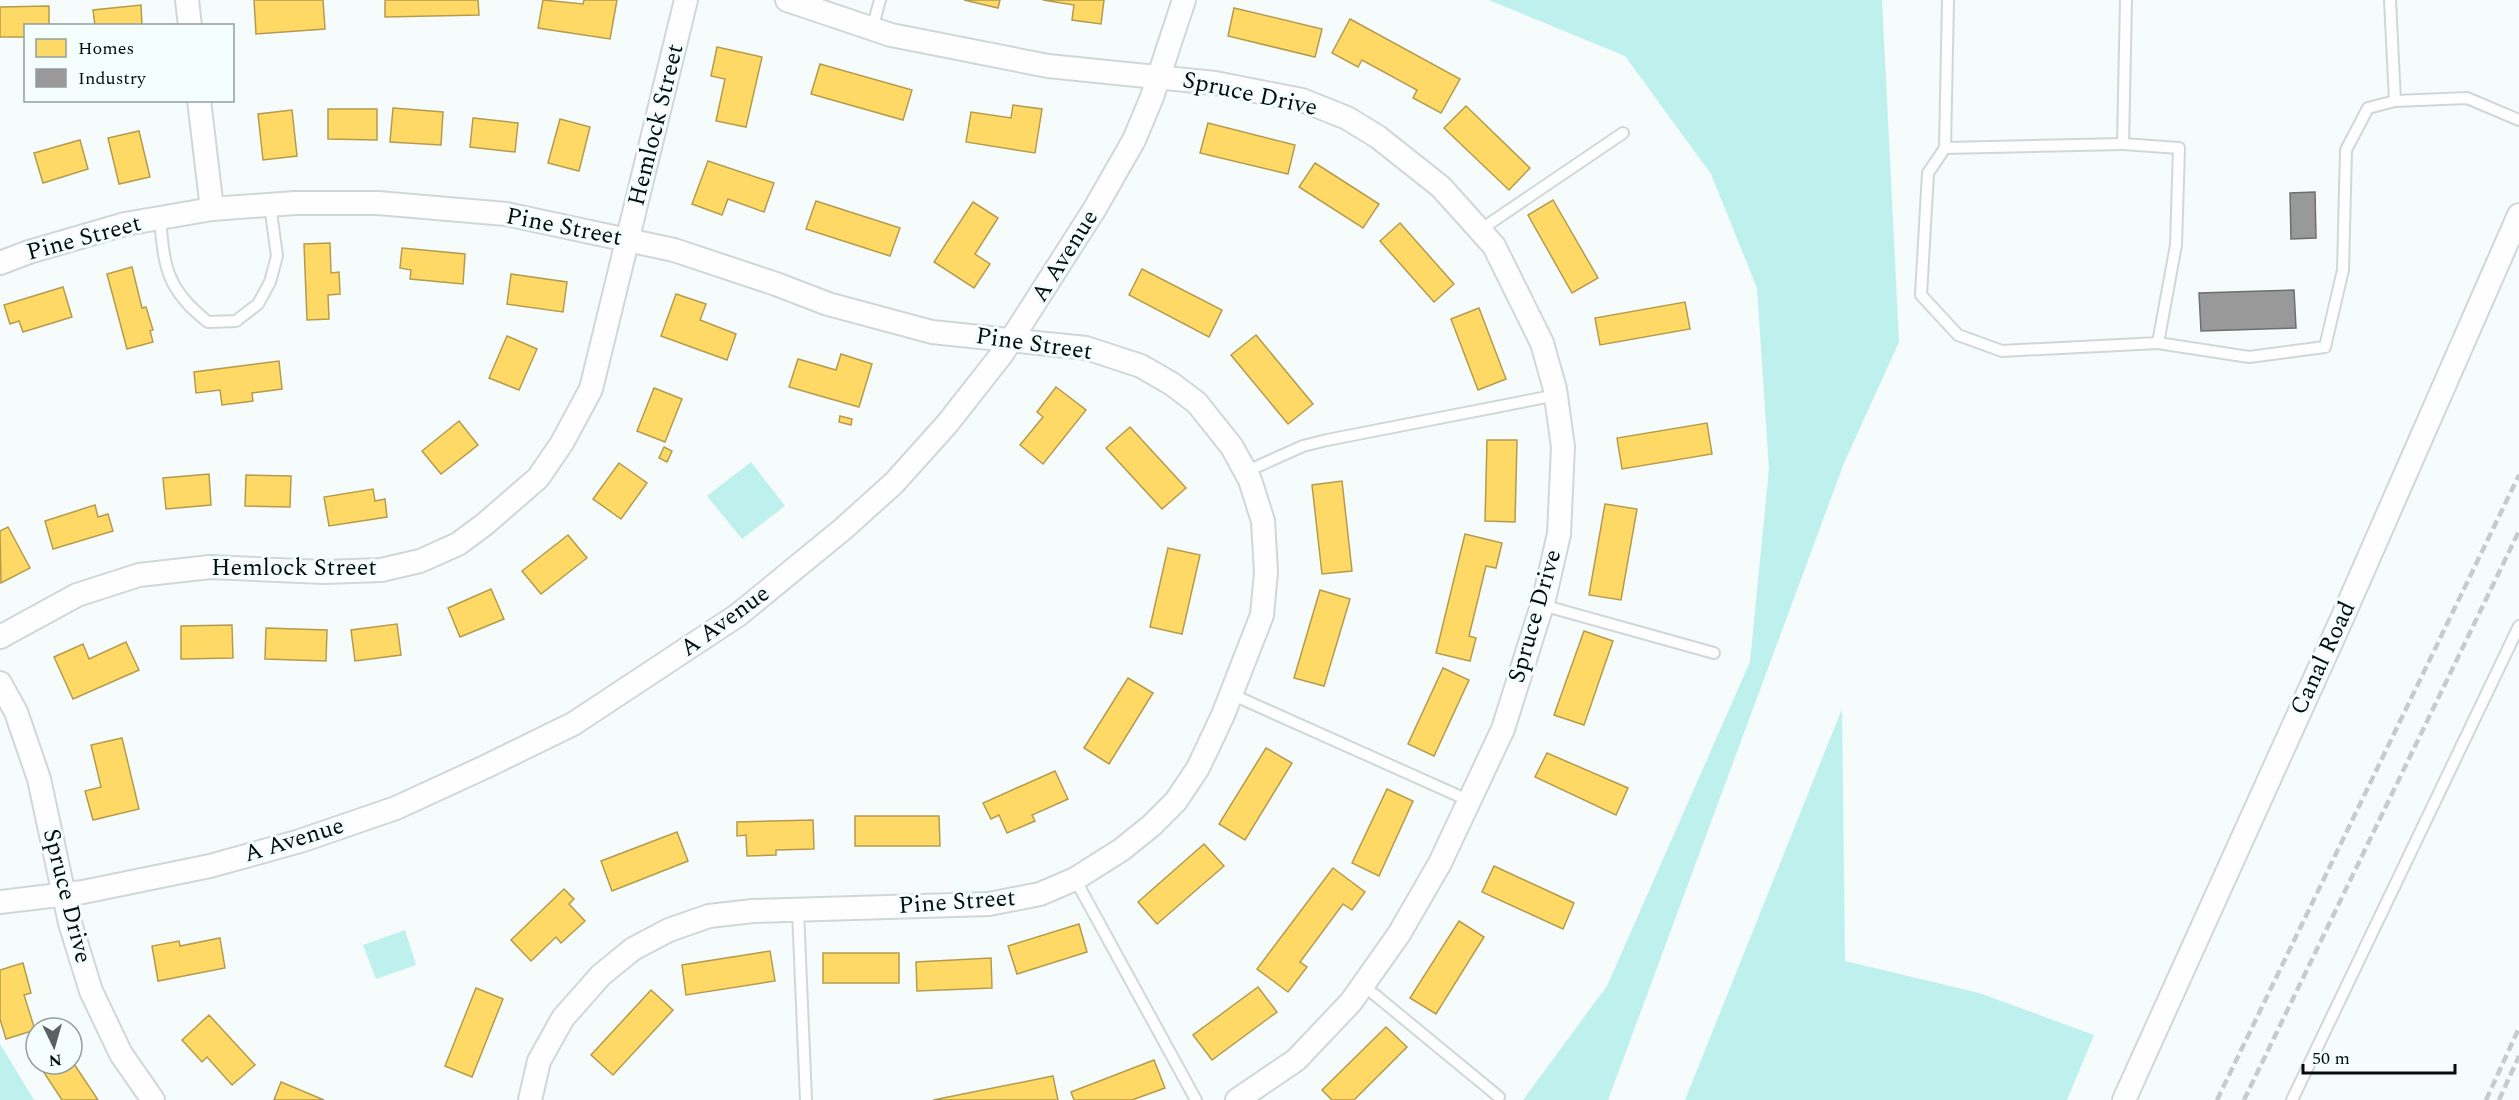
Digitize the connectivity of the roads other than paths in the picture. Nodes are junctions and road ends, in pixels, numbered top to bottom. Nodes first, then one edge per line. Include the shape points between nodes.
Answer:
1 (187, 0) edge
2 (686, 0) edge
3 (787, 0) edge
4 (880, 0) edge
5 (1184, 0) edge
6 (1947, 0) edge
7 (2126, 0) edge
8 (2390, 0) edge
9 (190, 24) edge
10 (872, 28) junction
11 (1159, 77) junction
12 (2395, 100) junction
13 (199, 102) edge
14 (2519, 120) edge
15 (1623, 133) dead end
16 (2123, 144) junction
17 (1945, 148) junction
18 (270, 205) junction
19 (212, 209) junction
20 (2519, 215) edge
21 (160, 218) junction
22 (1480, 230) junction
23 (628, 239) junction
24 (0, 263) edge
25 (1012, 340) junction
26 (2158, 343) junction
27 (1557, 395) junction
28 (1245, 472) junction
29 (1542, 605) junction
30 (2519, 626) edge
31 (0, 637) edge
32 (1714, 653) dead end
33 (0, 683) edge
34 (1232, 694) junction
35 (1470, 801) junction
36 (1075, 879) junction
37 (65, 895) junction
38 (0, 902) edge
39 (798, 911) junction
40 (1363, 985) junction
41 (1499, 1097) dead end
42 (153, 1100) edge
43 (530, 1100) edge
44 (806, 1100) edge
45 (1196, 1100) edge
46 (1236, 1100) edge
47 (2124, 1100) edge
48 (2292, 1100) edge

1 - 9 street
2 - 23 street, Hemlock Street
3 - 10 street, Spruce Drive
4 - 10 lane
5 - 11 street, A Avenue
6 - 17 lane
7 - 16 lane
8 - 12 lane
10 - 11 street, Spruce Drive via 1048,66
11 - 22 street, Spruce Drive via 1302,100 1347,117 1440,187
11 - 25 street, A Avenue via 1134,140
12 - 14 lane via 2467,98
12 - 26 lane via 2368,108 2346,150 2343,270 2325,347 2249,357
13 - 19 street
15 - 22 lane
16 - 17 lane
16 - 26 lane via 2179,148 2176,244
17 - 26 lane via 1928,173 1920,295 1958,335 2002,351
18 - 19 street, Pine Street
18 - 21 lane via 277,256 270,282 258,304 236,321 208,322 178,294 164,264
18 - 23 street, Pine Street via 378,203 506,214
19 - 21 street, Pine Street
20 - 47 street, Canal Road
21 - 24 street, Pine Street via 125,224
22 - 27 street, Spruce Drive via 1494,246 1542,343
23 - 25 street, Pine Street via 674,250 828,304 932,332
23 - 31 street, Hemlock Street via 591,388 562,443 538,478 458,544 420,561 381,570 210,567 138,575 77,595
25 - 28 street, Pine Street via 1086,348 1141,366 1197,403 1232,447
25 - 37 street, A Avenue via 948,424 894,483 843,529 738,615 573,724 396,808 300,841 210,866
27 - 28 lane via 1327,440 1303,446
27 - 29 street, Spruce Drive via 1563,447 1559,534
28 - 34 street, Pine Street via 1263,521 1266,572 1262,615
29 - 32 lane
29 - 35 street, Spruce Drive via 1503,729
30 - 48 lane
33 - 37 street, Spruce Drive via 16,712 39,779
34 - 35 lane
34 - 36 street, Pine Street via 1198,768 1176,801 1121,850
35 - 40 street, Spruce Drive via 1411,914
36 - 39 street, Pine Street via 1040,894 989,904
36 - 45 lane
37 - 38 street, A Avenue
37 - 42 street, Spruce Drive via 91,991 120,1054
39 - 43 street, Pine Street via 709,916 669,930 633,949 601,975 563,1018 539,1061
39 - 44 lane
40 - 41 lane
40 - 46 street, Spruce Drive via 1296,1059

